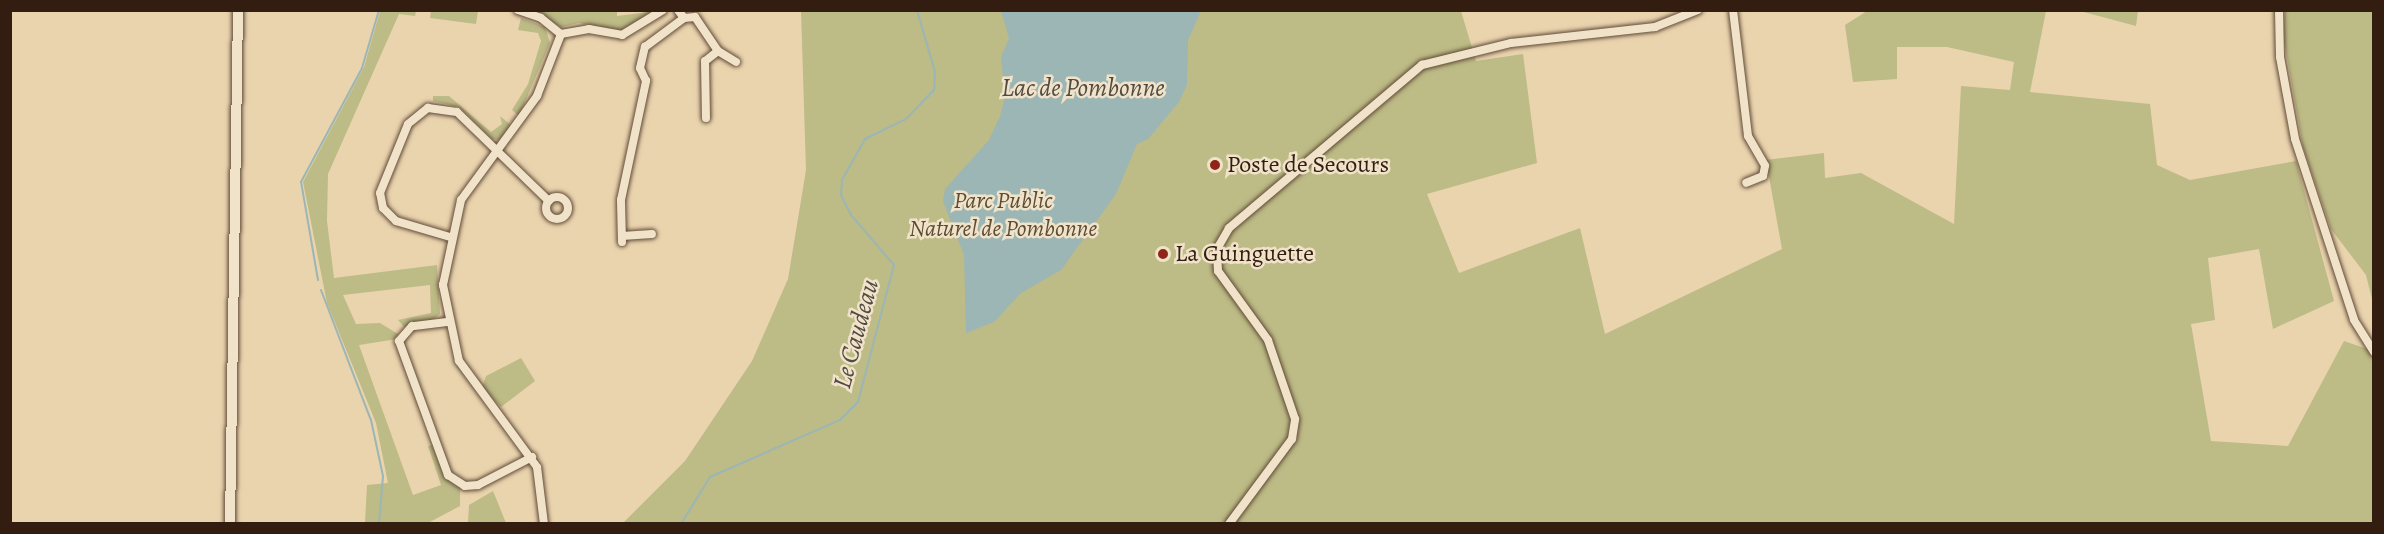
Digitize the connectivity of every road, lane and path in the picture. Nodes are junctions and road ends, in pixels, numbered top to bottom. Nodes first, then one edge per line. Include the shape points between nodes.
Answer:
1 (238, 10) edge
2 (518, 10) edge
3 (663, 10) edge
4 (1698, 10) edge
5 (1733, 10) edge
6 (2279, 10) edge
7 (681, 14) edge
8 (561, 34) junction
9 (718, 51) junction
10 (735, 62) dead end
11 (706, 118) dead end
12 (495, 150) junction
13 (1746, 183) dead end
14 (549, 201) dead end
15 (652, 234) dead end
16 (450, 237) junction
17 (447, 322) junction
18 (2373, 352) edge
19 (532, 457) junction
20 (230, 524) edge
21 (544, 524) edge
22 (1229, 524) edge

1 - 20 main road
2 - 8 street via 542,18
3 - 8 street via 622,35 589,29
4 - 22 street via 1655,27 1511,43 1422,65 1229,228 1217,249 1218,271 1268,340 1295,419 1292,439
5 - 13 street via 1748,136 1766,166 1763,176
6 - 18 street via 2280,57 2295,139 2354,320
7 - 9 street via 695,17
7 - 15 street via 645,47 640,68 646,81 621,200 622,239
8 - 12 street via 537,96
9 - 10 street
9 - 11 street via 705,61
12 - 14 street
12 - 16 street via 461,200
12 - 16 street via 457,112 440,105 414,115 408,124 380,193 383,208 396,221
16 - 17 street via 443,285
17 - 19 street via 471,382
17 - 19 street via 412,326 399,341 448,475 465,486 478,484
19 - 21 street via 544,496

